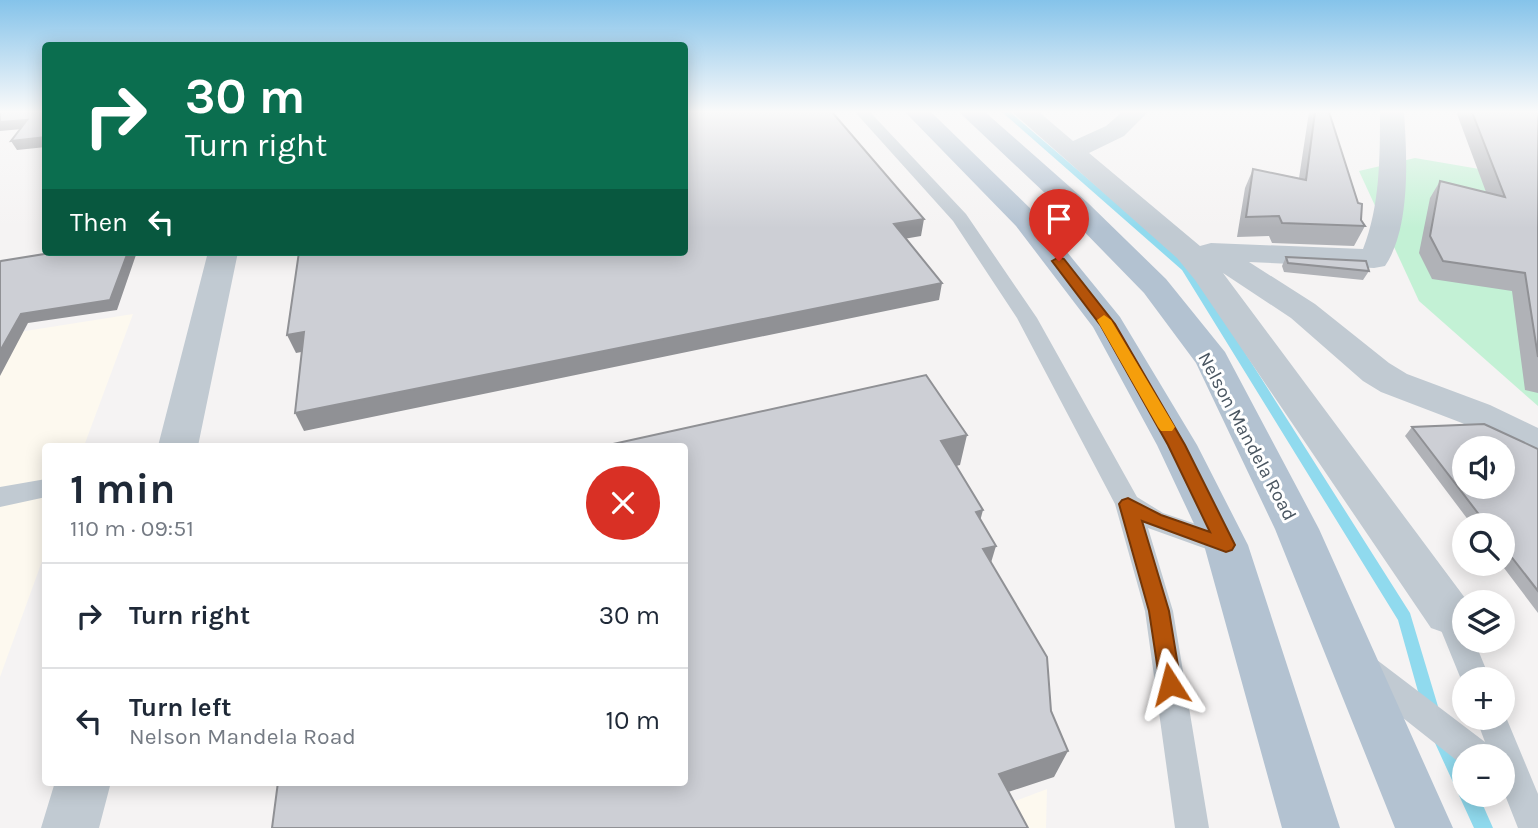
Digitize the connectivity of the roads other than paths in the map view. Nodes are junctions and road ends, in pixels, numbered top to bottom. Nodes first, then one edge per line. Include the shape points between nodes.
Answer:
1 (898, 151) edge
2 (956, 151) edge
3 (1014, 151) edge
4 (1072, 151) edge
5 (1392, 151) edge
6 (1201, 252) junction
7 (222, 256) edge
8 (179, 443) edge
9 (1538, 445) edge
10 (42, 489) edge
11 (0, 497) edge
12 (1128, 504) junction
13 (1226, 545) junction
14 (1448, 612) joint
15 (1355, 662) junction
16 (1470, 667) edge
17 (1496, 730) edge
18 (1461, 744) edge
19 (82, 786) edge
20 (1521, 794) edge
21 (69, 828) edge
22 (1192, 828) edge
23 (1311, 828) edge
24 (1424, 828) edge
25 (1535, 828) edge

1 - 12 lane via 960,218 1027,318
2 - 13 main road via 1026,220 1108,324 1177,445
3 - 15 main road, Nelson Mandela Road via 1155,286 1212,360 1297,529
4 - 6 street
5 - 6 street via 1381,243 1374,259
6 - 9 street via 1303,312 1394,383 1476,414
6 - 14 street via 1207,274
7 - 8 street
10 - 11 lane
12 - 13 lane via 1154,520
12 - 22 lane via 1159,611
13 - 23 main road
14 - 16 lane
15 - 18 lane
15 - 24 main road, Nelson Mandela Road
17 - 20 lane
19 - 21 street
20 - 25 lane

